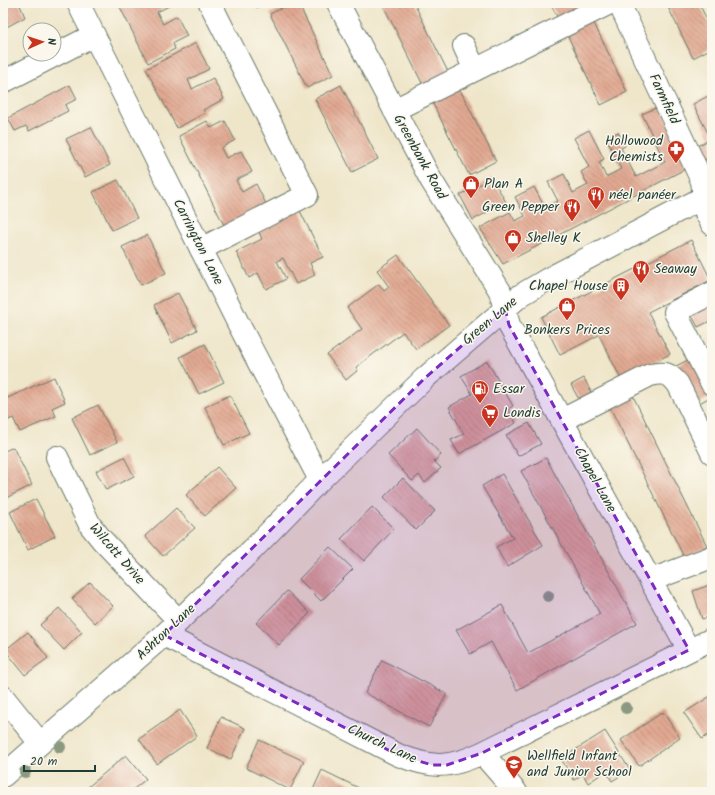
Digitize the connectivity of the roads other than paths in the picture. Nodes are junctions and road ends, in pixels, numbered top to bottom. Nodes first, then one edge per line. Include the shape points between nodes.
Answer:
1 (78, 3) edge
2 (210, 3) edge
3 (610, 3) edge
4 (619, 3) edge
5 (344, 5) edge
6 (94, 35) junction
7 (464, 46) dead end
8 (475, 70) junction
9 (3, 82) edge
10 (394, 110) junction
11 (708, 195) edge
12 (712, 224) edge
13 (201, 249) junction
14 (712, 293) edge
15 (505, 308) junction
16 (712, 384) edge
17 (562, 420) junction
18 (712, 453) edge
19 (57, 457) dead end
20 (320, 480) junction
21 (712, 557) edge
22 (651, 580) junction
23 (172, 628) junction
24 (712, 639) edge
25 (689, 650) junction
26 (3, 697) edge
27 (40, 743) junction
28 (482, 753) junction
29 (3, 776) edge
30 (516, 792) edge

1 - 6 street, Carrington Lane
2 - 13 street via 307,195
3 - 8 street
4 - 11 street, Farmfield
5 - 10 street, Greenbank Road
6 - 9 street
6 - 13 street, Carrington Lane
7 - 8 street
8 - 10 street
10 - 15 street, Greenbank Road via 442,198 500,291
11 - 12 street, Farmfield via 706,213
11 - 15 street, Green Lane via 541,282
13 - 20 street, Carrington Lane
14 - 16 street via 675,312
15 - 17 street, Chapel Lane via 509,325
15 - 20 street, Green Lane via 425,378
17 - 18 street via 650,375 662,373 671,376 678,384
17 - 22 street, Chapel Lane
19 - 23 street, Wilcott Drive via 90,525
20 - 23 street, Ashton Lane
21 - 22 street
22 - 25 street, Chapel Lane
23 - 27 street, Ashton Lane
23 - 28 street, Church Lane via 398,754 415,761 447,765 468,760
24 - 25 street, Church Lane
25 - 28 street, Church Lane
26 - 27 street
27 - 29 street, Ashton Lane
28 - 30 street

